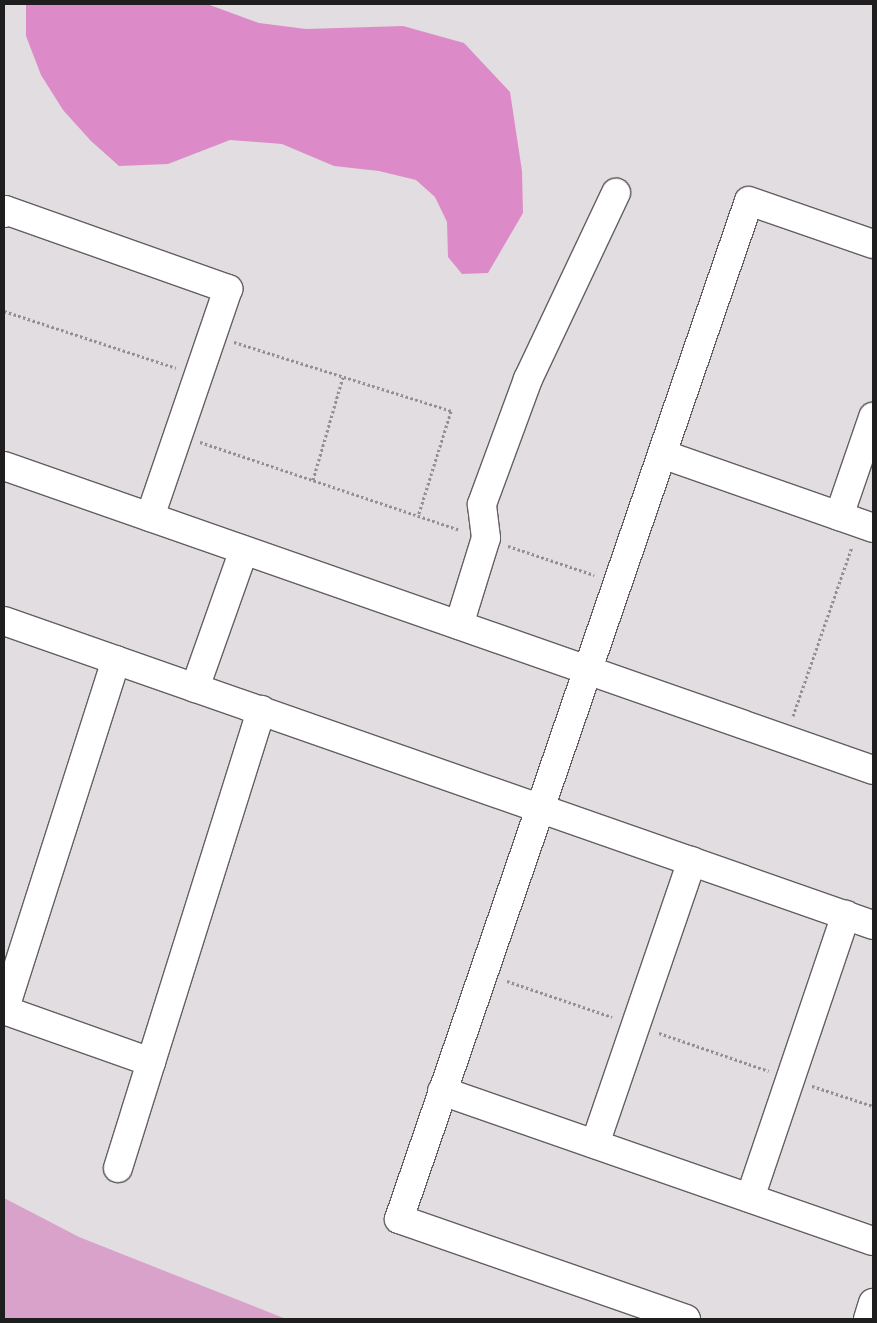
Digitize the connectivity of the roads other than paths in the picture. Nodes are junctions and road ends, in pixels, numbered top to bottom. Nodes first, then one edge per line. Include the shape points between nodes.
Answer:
1 (616, 192) dead end
2 (4, 213) edge
3 (873, 244) edge
4 (873, 417) edge
5 (662, 454) junction
6 (4, 466) edge
7 (150, 517) junction
8 (858, 522) edge
9 (244, 550) junction
10 (4, 621) edge
11 (459, 625) junction
12 (116, 660) junction
13 (587, 670) junction
14 (195, 688) junction
15 (261, 710) junction
16 (873, 770) edge
17 (539, 808) junction
18 (692, 862) junction
19 (846, 916) junction
20 (873, 925) edge
21 (151, 1062) junction
22 (442, 1091) junction
23 (595, 1144) junction
24 (118, 1168) dead end
25 (750, 1198) junction
26 (873, 1241) edge
27 (873, 1303) edge
28 (686, 1319) edge
29 (868, 1319) edge

1 - 11 street via 528,379 482,504 486,538
2 - 7 street via 5,210 228,289
3 - 5 street via 749,201
4 - 8 street
5 - 8 street
5 - 13 street
6 - 7 street
7 - 9 street
9 - 11 street
9 - 14 street
10 - 12 street
11 - 13 street
12 - 14 street
12 - 21 street via 4,1010
13 - 16 street
13 - 17 street
14 - 15 street
15 - 17 street
15 - 21 street
17 - 18 street
17 - 22 street
18 - 19 street
18 - 23 street
19 - 20 street
19 - 25 street
21 - 24 street
22 - 23 street
22 - 28 street via 398,1219
23 - 25 street
25 - 26 street
27 - 29 street

